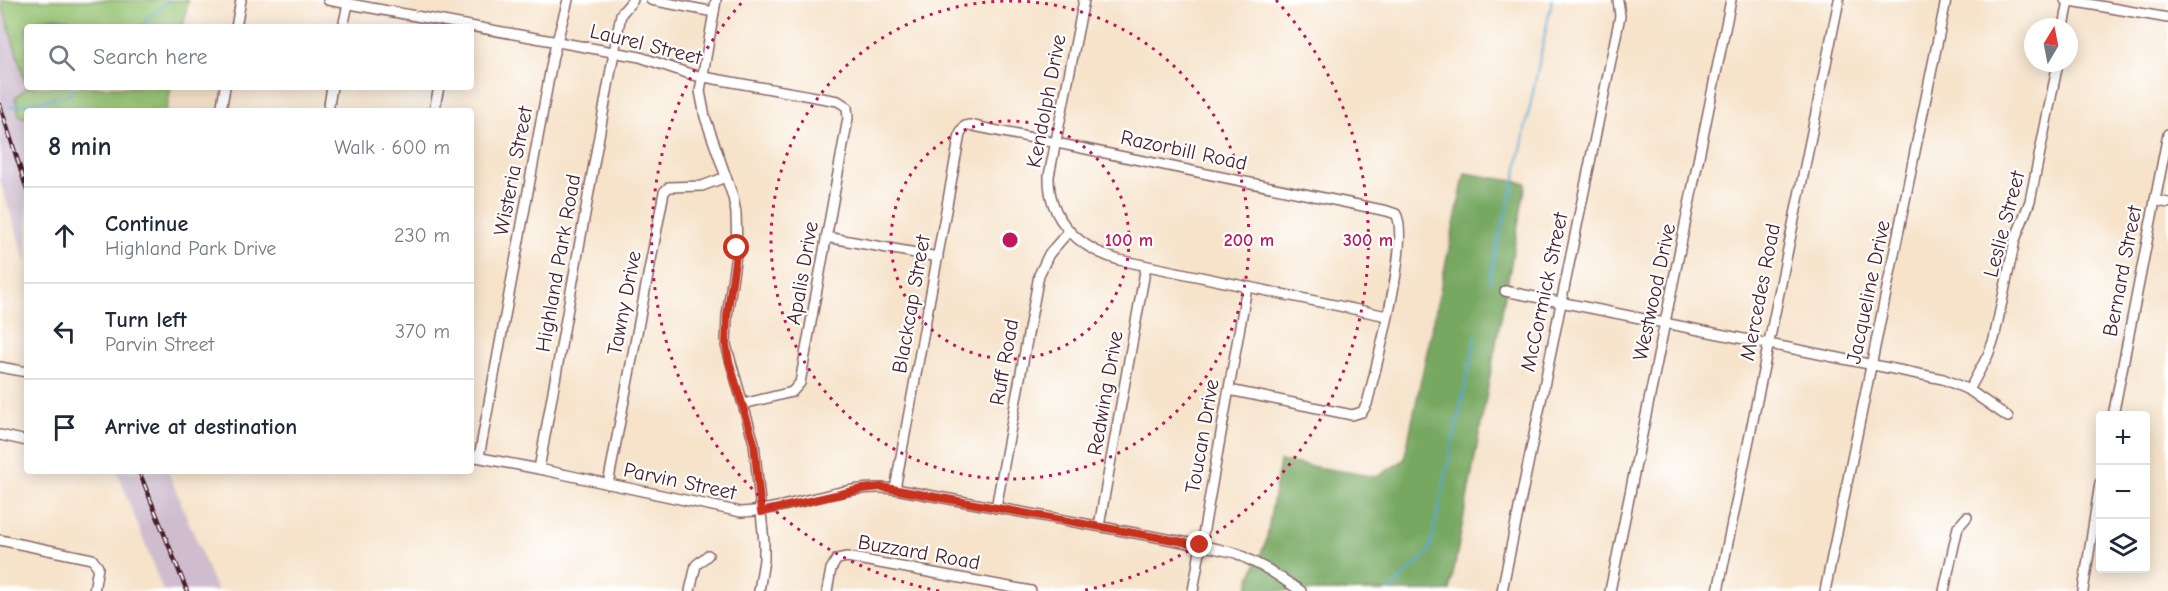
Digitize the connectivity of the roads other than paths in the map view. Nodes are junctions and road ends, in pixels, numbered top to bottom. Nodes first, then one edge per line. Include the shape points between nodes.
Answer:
1 (241, 0) edge
2 (328, 0) edge
3 (568, 0) edge
4 (633, 0) edge
5 (651, 0) edge
6 (717, 0) edge
7 (1084, 0) edge
8 (1618, 0) edge
9 (1731, 0) edge
10 (1839, 0) edge
11 (1946, 0) edge
12 (2067, 0) edge
13 (348, 4) junction
14 (714, 12) junction
15 (2065, 18) edge
16 (2168, 18) edge
17 (237, 24) edge
18 (344, 24) edge
19 (446, 24) edge
20 (474, 29) edge
21 (556, 42) junction
22 (615, 52) junction
23 (2056, 72) edge
24 (702, 77) junction
25 (224, 90) edge
26 (332, 90) edge
27 (438, 90) edge
28 (847, 107) joint
29 (222, 108) edge
30 (328, 108) edge
31 (435, 108) edge
32 (965, 126) joint
33 (2168, 134) edge
34 (1055, 141) junction
35 (726, 177) junction
36 (2155, 200) junction
37 (2168, 202) edge
38 (1069, 231) junction
39 (826, 237) junction
40 (938, 257) junction
41 (1146, 266) junction
42 (1247, 287) junction
43 (1505, 291) dead end
44 (1561, 302) junction
45 (1387, 316) junction
46 (1664, 322) junction
47 (1769, 344) junction
48 (1871, 364) junction
49 (0, 367) edge
50 (24, 371) edge
51 (1229, 390) junction
52 (1969, 390) junction
53 (743, 405) junction
54 (2114, 411) edge
55 (2008, 417) dead end
56 (0, 435) edge
57 (24, 440) edge
58 (475, 456) edge
59 (539, 469) junction
60 (608, 484) junction
61 (895, 489) junction
62 (996, 508) junction
63 (2096, 508) edge
64 (761, 512) junction
65 (1967, 517) dead end
66 (1099, 526) junction
67 (0, 540) edge
68 (1200, 545) junction
69 (708, 555) dead end
70 (94, 591) edge
71 (690, 591) edge
72 (759, 591) edge
73 (827, 591) edge
74 (1031, 591) edge
75 (1193, 591) edge
76 (1301, 591) edge
77 (1502, 591) edge
78 (1610, 591) edge
79 (1718, 591) edge
80 (1825, 591) edge
81 (1944, 591) edge
82 (2083, 591) edge

1 - 17 street
2 - 13 street, Laurel Street
3 - 21 street, Wisteria Street
4 - 22 street, Highland Park Road via 621,14
5 - 14 street
6 - 14 street
7 - 34 street, Kendolph Drive
8 - 44 street, McCormick Street via 1620,16
9 - 46 street, Westwood Drive
10 - 47 street, Mercedes Road
11 - 48 street, Jacqueline Drive
12 - 15 street
12 - 16 street
13 - 18 street
13 - 19 street, Laurel Street
14 - 24 street
20 - 21 street, Laurel Street
21 - 22 street, Laurel Street
21 - 58 street, Wisteria Street
22 - 24 street, Laurel Street via 647,58
22 - 59 street, Highland Park Road
23 - 52 street, Leslie Street via 2030,201 2014,240 1994,339
24 - 28 street, Laurel Street via 838,101
24 - 35 street via 700,91 705,117
25 - 29 street
26 - 30 street
27 - 31 street
28 - 39 street, Apalis Drive
32 - 34 street, Razorbill Road via 974,124
32 - 40 street, Blackcap Street via 960,134
33 - 36 street, Bernard Street
34 - 38 street, Kendolph Drive via 1049,188 1054,209
34 - 45 street, Razorbill Road via 1396,214 1400,223 1400,253
35 - 53 street via 738,230 726,345
35 - 60 street, Tawny Drive via 702,186 669,187 664,192
36 - 37 street
36 - 54 street, Bernard Street
38 - 41 street, Kendolph Drive via 1095,251
38 - 62 street, Ruff Road via 1043,263 1038,281
39 - 40 street
39 - 53 street, Apalis Drive via 798,387 788,394
40 - 61 street, Blackcap Street
41 - 42 street, Kendolph Drive
41 - 66 street, Redwing Drive
42 - 45 street, Kendolph Drive
42 - 51 street, Toucan Drive
43 - 44 street
44 - 46 street
44 - 77 street, McCormick Street
45 - 51 street via 1368,404 1362,412 1352,415
46 - 47 street
46 - 78 street, Westwood Drive
47 - 48 street
47 - 79 street, Mercedes Road
48 - 52 street via 1943,379
48 - 80 street, Jacqueline Drive
49 - 50 street
51 - 68 street, Toucan Drive
52 - 55 street
53 - 64 street via 754,443
56 - 57 street
58 - 59 street
59 - 60 street, Parvin Street
60 - 64 street, Parvin Street via 741,513
61 - 62 street, Parvin Street
61 - 64 street, Parvin Street via 862,489
62 - 66 street, Parvin Street
63 - 82 street
64 - 72 street via 764,560
65 - 81 street via 1958,526
66 - 68 street, Parvin Street
67 - 70 street via 87,557 96,562
68 - 75 street, Toucan Drive
68 - 76 street, Parvin Street via 1236,553
69 - 71 street via 696,565
73 - 74 street, Buzzard Road via 831,569 837,559 847,557

